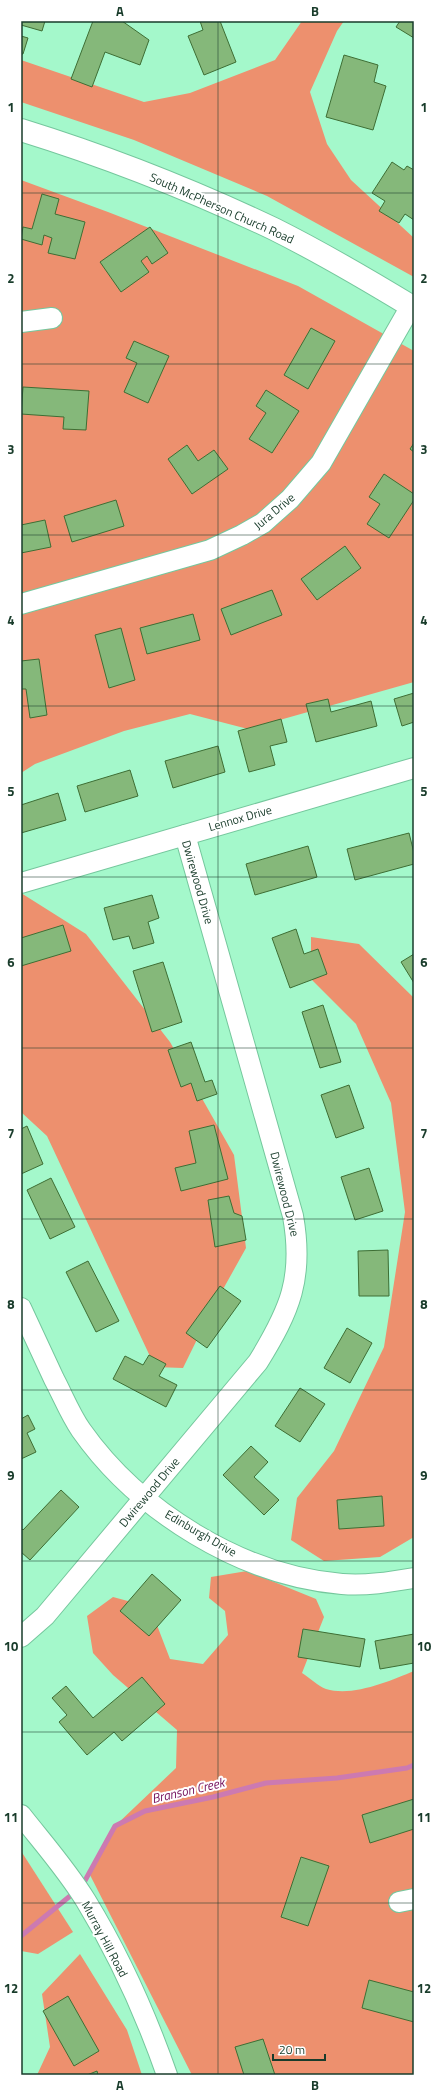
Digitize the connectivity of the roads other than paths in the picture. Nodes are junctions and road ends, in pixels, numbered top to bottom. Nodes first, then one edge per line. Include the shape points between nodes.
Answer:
1 (21, 130) edge
2 (413, 307) edge
3 (52, 318) dead end
4 (21, 322) edge
5 (21, 604) edge
6 (414, 768) edge
7 (185, 835) junction
8 (21, 883) edge
9 (21, 1308) edge
10 (144, 1498) junction
11 (414, 1578) edge
12 (21, 1637) edge
13 (21, 1815) edge
14 (167, 2075) edge

1 - 2 main road, South McPherson Church Road via 132,168 218,203 350,269
2 - 5 street, Jura Drive via 321,463 290,499 263,523 210,550
3 - 4 street
6 - 7 street, Lennox Drive
7 - 8 street, Lennox Drive
7 - 10 street, Dwirewood Drive via 293,1216 298,1264 291,1299 277,1332 258,1362
9 - 10 street, Edinburgh Drive via 80,1429 102,1457
10 - 11 street, Edinburgh Drive via 187,1529 262,1566 296,1577 344,1584 380,1584
10 - 12 street, Dwirewood Drive via 46,1616
13 - 14 street, Murray Hill Road via 85,1900 109,1942 140,2006

